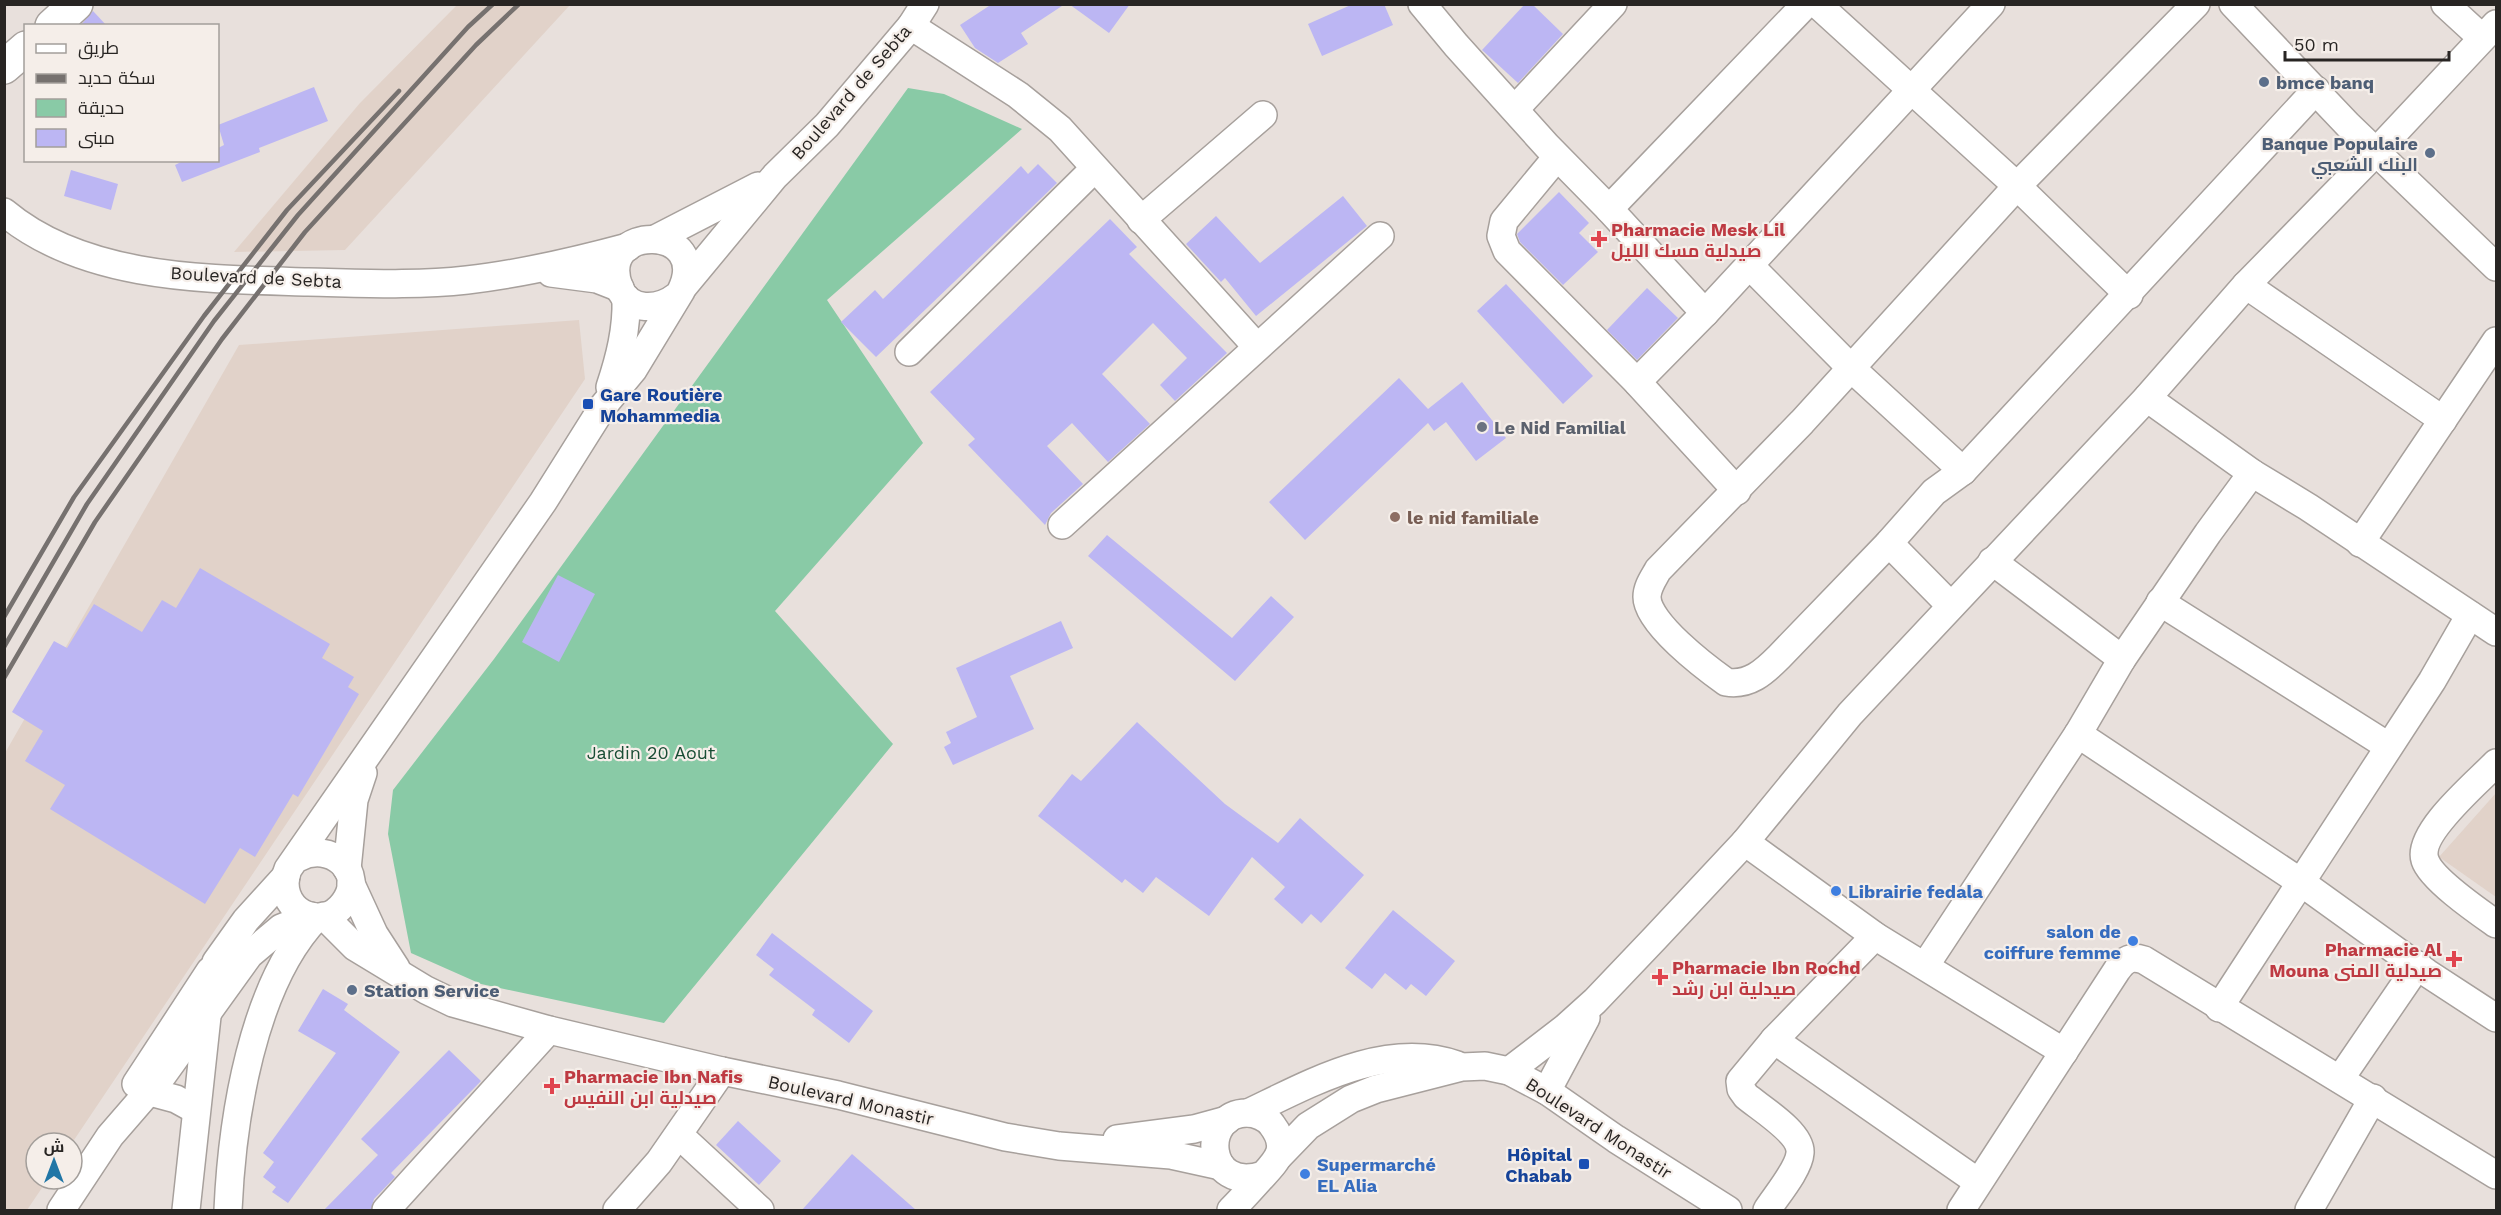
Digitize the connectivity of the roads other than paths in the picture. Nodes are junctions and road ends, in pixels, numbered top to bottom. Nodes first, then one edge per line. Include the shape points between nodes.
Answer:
1 (76, 4) edge
2 (1422, 4) edge
3 (1613, 4) edge
4 (1806, 4) edge
5 (1817, 4) edge
6 (1991, 4) edge
7 (2196, 4) edge
8 (2233, 4) edge
9 (2445, 4) edge
10 (918, 15) edge
11 (54, 24) edge
12 (2489, 31) edge
13 (24, 50) edge
14 (4, 66) edge
15 (1913, 89) junction
16 (2316, 90) junction
17 (1515, 109) junction
18 (1263, 115) dead end
19 (2376, 152) junction
20 (1557, 157) junction
21 (1094, 169) junction
22 (775, 176) junction
23 (2017, 186) junction
24 (1609, 209) junction
25 (4, 212) edge
26 (1141, 220) junction
27 (1380, 236) dead end
28 (657, 238) junction
29 (628, 247) junction
30 (1749, 265) junction
31 (2496, 267) edge
32 (521, 271) junction
33 (2246, 285) junction
34 (681, 291) junction
35 (623, 293) junction
36 (2129, 295) junction
37 (1705, 313) junction
38 (2496, 340) edge
39 (1257, 347) junction
40 (909, 352) dead end
41 (1851, 368) junction
42 (1636, 382) junction
43 (2147, 398) junction
44 (604, 405) junction
45 (2443, 420) junction
46 (1963, 471) junction
47 (2252, 473) junction
48 (1737, 491) junction
49 (1062, 525) dead end
50 (1889, 543) junction
51 (2360, 543) junction
52 (1992, 561) junction
53 (2160, 602) junction
54 (1951, 606) junction
55 (2487, 619) edge
56 (2122, 659) junction
57 (2078, 734) junction
58 (2388, 746) junction
59 (370, 754) junction
60 (2496, 764) edge
61 (1744, 842) junction
62 (292, 867) junction
63 (349, 877) junction
64 (2302, 883) junction
65 (317, 917) junction
66 (2496, 924) edge
67 (1875, 936) junction
68 (216, 962) junction
69 (2418, 965) junction
70 (1925, 966) junction
71 (404, 978) junction
72 (1595, 1001) junction
73 (2219, 1008) junction
74 (207, 1015) junction
75 (2496, 1018) edge
76 (549, 1030) junction
77 (1774, 1040) junction
78 (2064, 1052) junction
79 (1462, 1067) junction
80 (722, 1071) junction
81 (1509, 1071) junction
82 (2340, 1079) junction
83 (1547, 1091) junction
84 (150, 1092) junction
85 (2373, 1098) junction
86 (196, 1110) junction
87 (1237, 1117) junction
88 (680, 1135) junction
89 (110, 1136) junction
90 (1059, 1146) junction
91 (1271, 1165) junction
92 (1224, 1169) junction
93 (2496, 1175) edge
94 (1978, 1182) junction
95 (61, 1210) edge
96 (186, 1210) edge
97 (228, 1210) edge
98 (386, 1210) edge
99 (617, 1210) edge
100 (760, 1210) edge
101 (1214, 1210) edge
102 (1231, 1210) edge
103 (1728, 1210) edge
104 (1767, 1210) edge
105 (1961, 1210) edge
106 (2309, 1210) edge

1 - 11 main road
2 - 17 street
3 - 17 street
4 - 24 street
5 - 15 street
6 - 15 street
7 - 23 street
8 - 16 street
9 - 12 street
10 - 21 street via 1041,112
10 - 22 street, Boulevard de Sebta via 827,125
12 - 19 street
13 - 14 main road
15 - 23 street
15 - 30 street
16 - 19 street
16 - 36 street
17 - 20 street
18 - 26 street
19 - 31 street
19 - 33 street
20 - 24 street
20 - 42 street via 1508,213 1501,236 1507,251
21 - 26 street
21 - 40 street
22 - 28 street, Boulevard de Sebta
22 - 34 street, Boulevard de Sebta
23 - 36 street
23 - 41 street
24 - 37 street
25 - 32 street, Boulevard de Sebta via 51,243 86,257 204,277 422,283
26 - 39 street
27 - 39 street
28 - 29 street via 636,241
28 - 34 street via 672,244 682,255 687,270
29 - 32 street, Boulevard de Sebta
29 - 35 street via 617,266
30 - 37 street
30 - 41 street
32 - 35 street, Boulevard de Sebta via 582,276
33 - 43 street
33 - 45 street
34 - 35 street via 658,307 636,304
34 - 44 street, Boulevard de Sebta via 633,370
35 - 44 street via 627,316 620,358
36 - 46 street
37 - 42 street
38 - 45 street
39 - 49 street
41 - 46 street
41 - 48 street
42 - 48 street
43 - 47 street
43 - 52 street
44 - 59 street
45 - 51 street
46 - 50 street via 1934,492
47 - 51 street
47 - 53 street
48 - 50 street via 1658,570 1647,599 1667,631 1726,682 1739,684 1767,669
50 - 54 street
51 - 55 street
52 - 54 street
52 - 56 street
53 - 56 street
53 - 58 street
54 - 61 street via 1850,714
55 - 58 street via 2432,681
56 - 57 street
57 - 64 street
57 - 70 street
58 - 64 street
59 - 62 street
59 - 63 street via 354,800
60 - 66 street via 2440,820 2424,849 2432,873
61 - 67 street
61 - 72 street
62 - 63 street via 315,851 324,852 334,856
62 - 65 street via 284,885 290,902 295,909
62 - 68 street
63 - 65 street via 348,896 343,905
63 - 71 street, Boulevard Monastir via 374,934
64 - 69 street
64 - 73 street
65 - 71 street, Boulevard Monastir
65 - 74 street via 281,928 269,936 249,955
65 - 97 street via 293,946 265,1006 237,1121
67 - 70 street
67 - 77 street
68 - 74 street
68 - 89 street via 133,1089
69 - 75 street
69 - 82 street
70 - 78 street
71 - 76 street, Boulevard Monastir via 453,1003
72 - 81 street
72 - 83 street
73 - 78 street via 2134,957 2117,970
73 - 82 street
74 - 84 street
74 - 86 street
76 - 80 street, Boulevard Monastir
76 - 98 street
77 - 94 street
77 - 104 street via 1740,1081 1746,1096 1793,1134 1800,1146 1798,1161
78 - 94 street
79 - 81 street, Boulevard Monastir
79 - 87 street, Boulevard Monastir via 1438,1058 1381,1060 1305,1085
79 - 91 street, Boulevard Monastir via 1351,1099 1308,1126
80 - 88 street
80 - 90 street, Boulevard Monastir
81 - 83 street, Boulevard Monastir
82 - 85 street
83 - 103 street, Boulevard Monastir
84 - 86 street
84 - 89 street
85 - 93 street
85 - 106 street
86 - 96 street
87 - 90 street, Boulevard Monastir via 1165,1134
87 - 91 street via 1269,1122 1277,1131 1280,1143
87 - 92 street via 1217,1132 1214,1147
88 - 99 street
88 - 100 street
89 - 95 street
90 - 92 street, Boulevard Monastir via 1171,1155
91 - 92 street via 1244,1179
91 - 102 street, Boulevard Monastir
92 - 101 street
94 - 105 street

